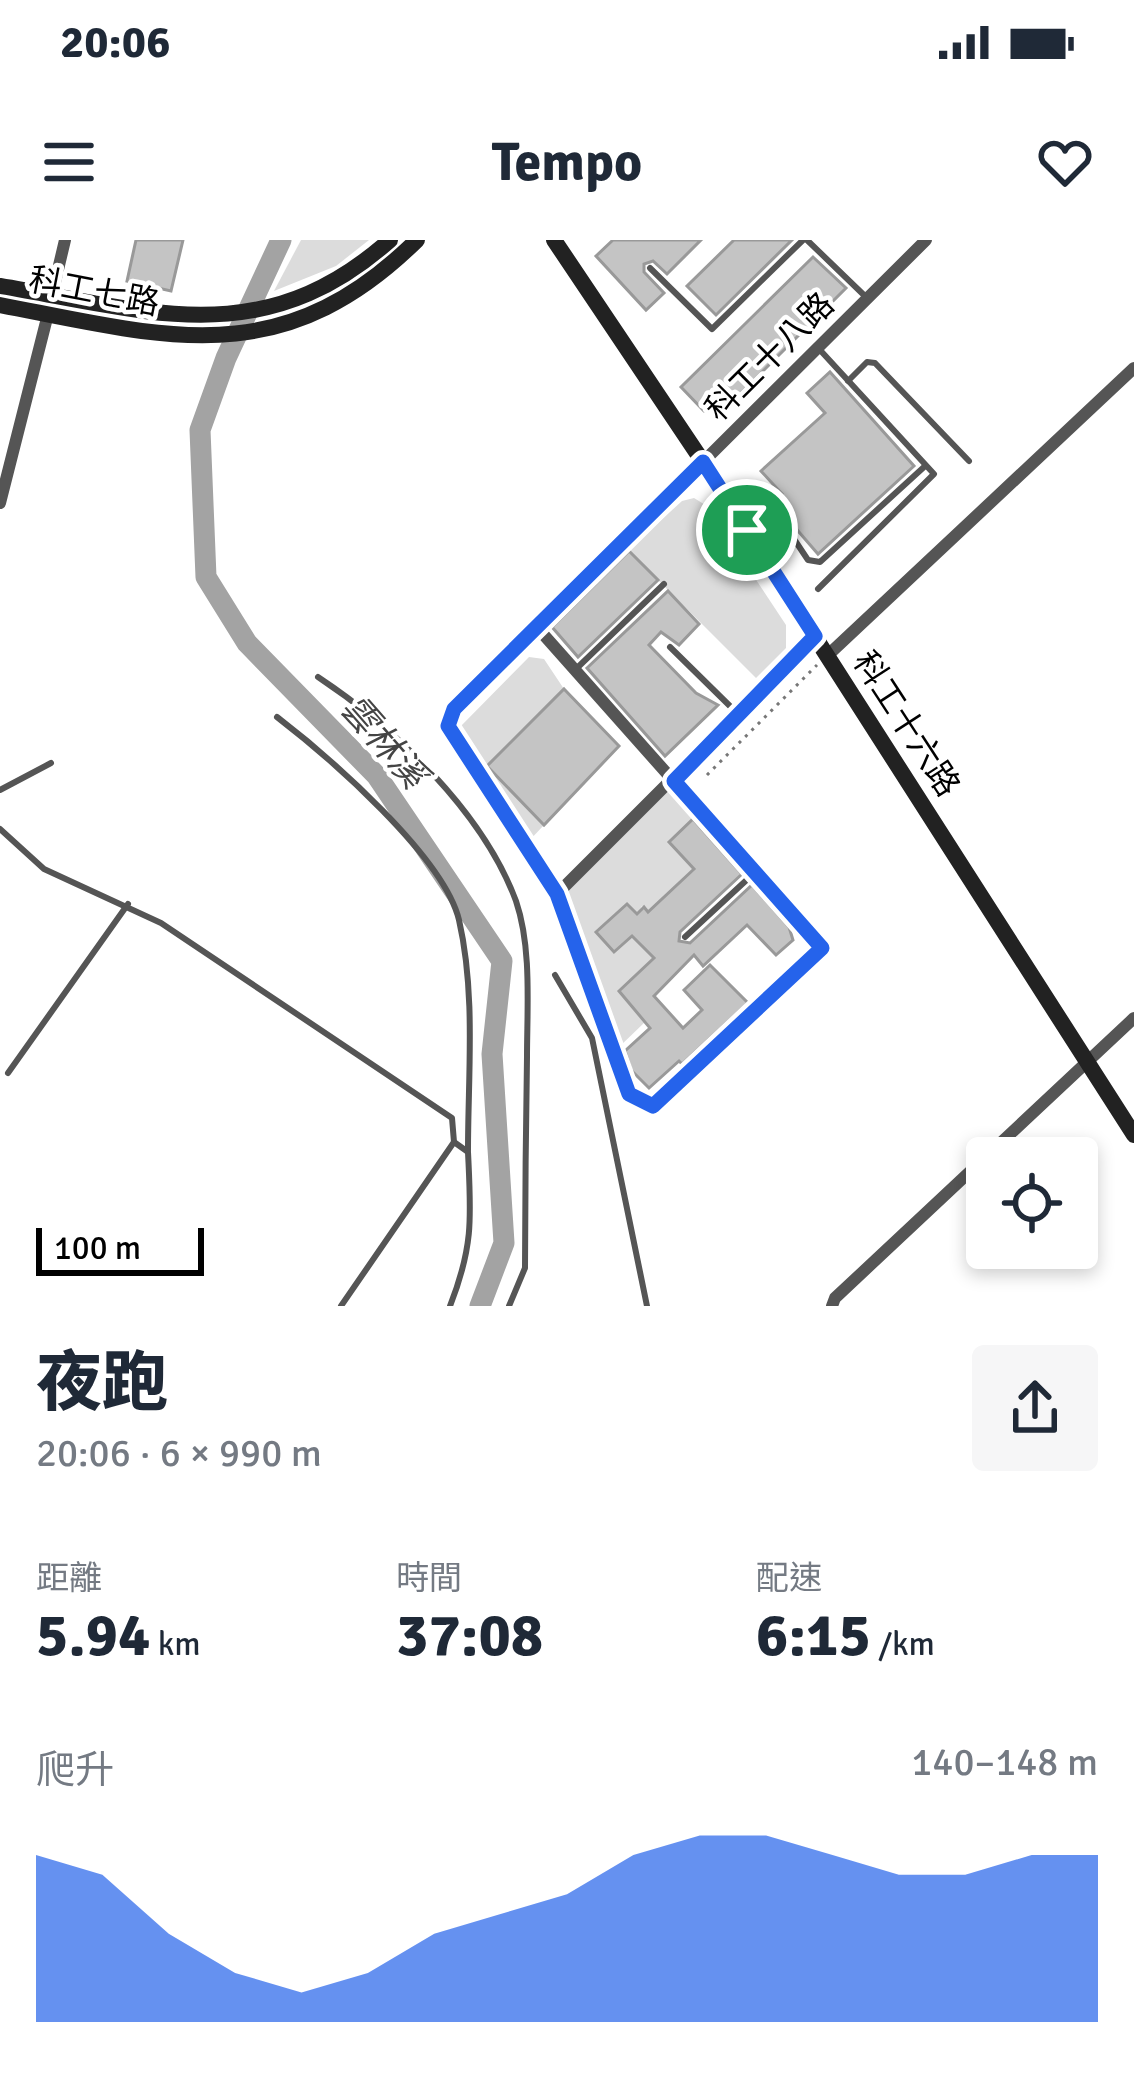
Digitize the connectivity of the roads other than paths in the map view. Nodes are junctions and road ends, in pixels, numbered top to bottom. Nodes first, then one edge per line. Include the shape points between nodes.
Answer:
1 (64, 240) edge
2 (390, 240) edge
3 (417, 240) edge
4 (554, 240) edge
5 (805, 240) edge
6 (926, 240) edge
7 (650, 268) dead end
8 (0, 286) edge
9 (52, 295) junction
10 (867, 298) junction
11 (0, 305) edge
12 (48, 314) junction
13 (818, 348) junction
14 (1134, 368) edge
15 (848, 381) junction
16 (969, 461) dead end
17 (703, 462) junction
18 (924, 466) junction
19 (0, 503) edge
20 (747, 530) junction
21 (664, 584) dead end
22 (818, 589) dead end
23 (535, 625) junction
24 (815, 636) junction
25 (670, 647) dead end
26 (827, 656) junction
27 (575, 670) junction
28 (318, 677) dead end
29 (739, 714) junction
30 (277, 717) dead end
31 (51, 763) dead end
32 (674, 781) junction
33 (0, 790) edge
34 (0, 829) edge
35 (755, 872) junction
36 (557, 894) junction
37 (128, 904) junction
38 (685, 937) dead end
39 (556, 975) dead end
40 (1134, 1018) edge
41 (1087, 1063) junction
42 (8, 1073) dead end
43 (1134, 1135) edge
44 (454, 1142) junction
45 (468, 1152) junction
46 (341, 1306) edge
47 (450, 1306) edge
48 (508, 1306) edge
49 (647, 1306) edge
50 (832, 1306) edge

1 - 9 street
2 - 9 street, 科工七路 via 293,302 203,318
3 - 12 street, 科工七路 via 388,268 295,323 248,333 177,338
4 - 17 street, 科工十六路
5 - 7 lane via 712,329
5 - 10 lane
6 - 10 street, 科工十八路
8 - 9 street, 科工七路
9 - 12 street
10 - 13 street, 科工十八路
11 - 12 street, 科工七路
12 - 19 street
13 - 15 lane
13 - 17 street, 科工十八路
14 - 26 street
15 - 16 lane via 875,363
15 - 18 lane
17 - 20 street, 科工十六路
17 - 23 street, 科工十八路
18 - 20 lane via 825,560 808,560 774,509
18 - 22 lane via 934,474
20 - 24 street, 科工十六路
21 - 27 lane
23 - 27 street
23 - 36 street, 科工十八路 via 454,709 448,726
24 - 26 street, 科工十六路
24 - 29 street
25 - 29 lane
26 - 41 street, 科工十六路
27 - 32 street
28 - 48 lane via 374,714 436,779 489,849 517,904 527,986 525,1268
29 - 32 street
30 - 45 lane via 327,755 434,869 458,915 468,976
31 - 33 lane
32 - 35 street
32 - 36 street
34 - 37 lane via 44,868
35 - 36 street via 822,948 653,1106 629,1094
35 - 38 lane
37 - 42 lane
37 - 44 lane via 452,1118
39 - 49 lane via 592,1038
40 - 41 street
41 - 43 street, 科工十六路
41 - 50 street
44 - 45 lane
44 - 46 lane
45 - 47 lane via 469,1257

